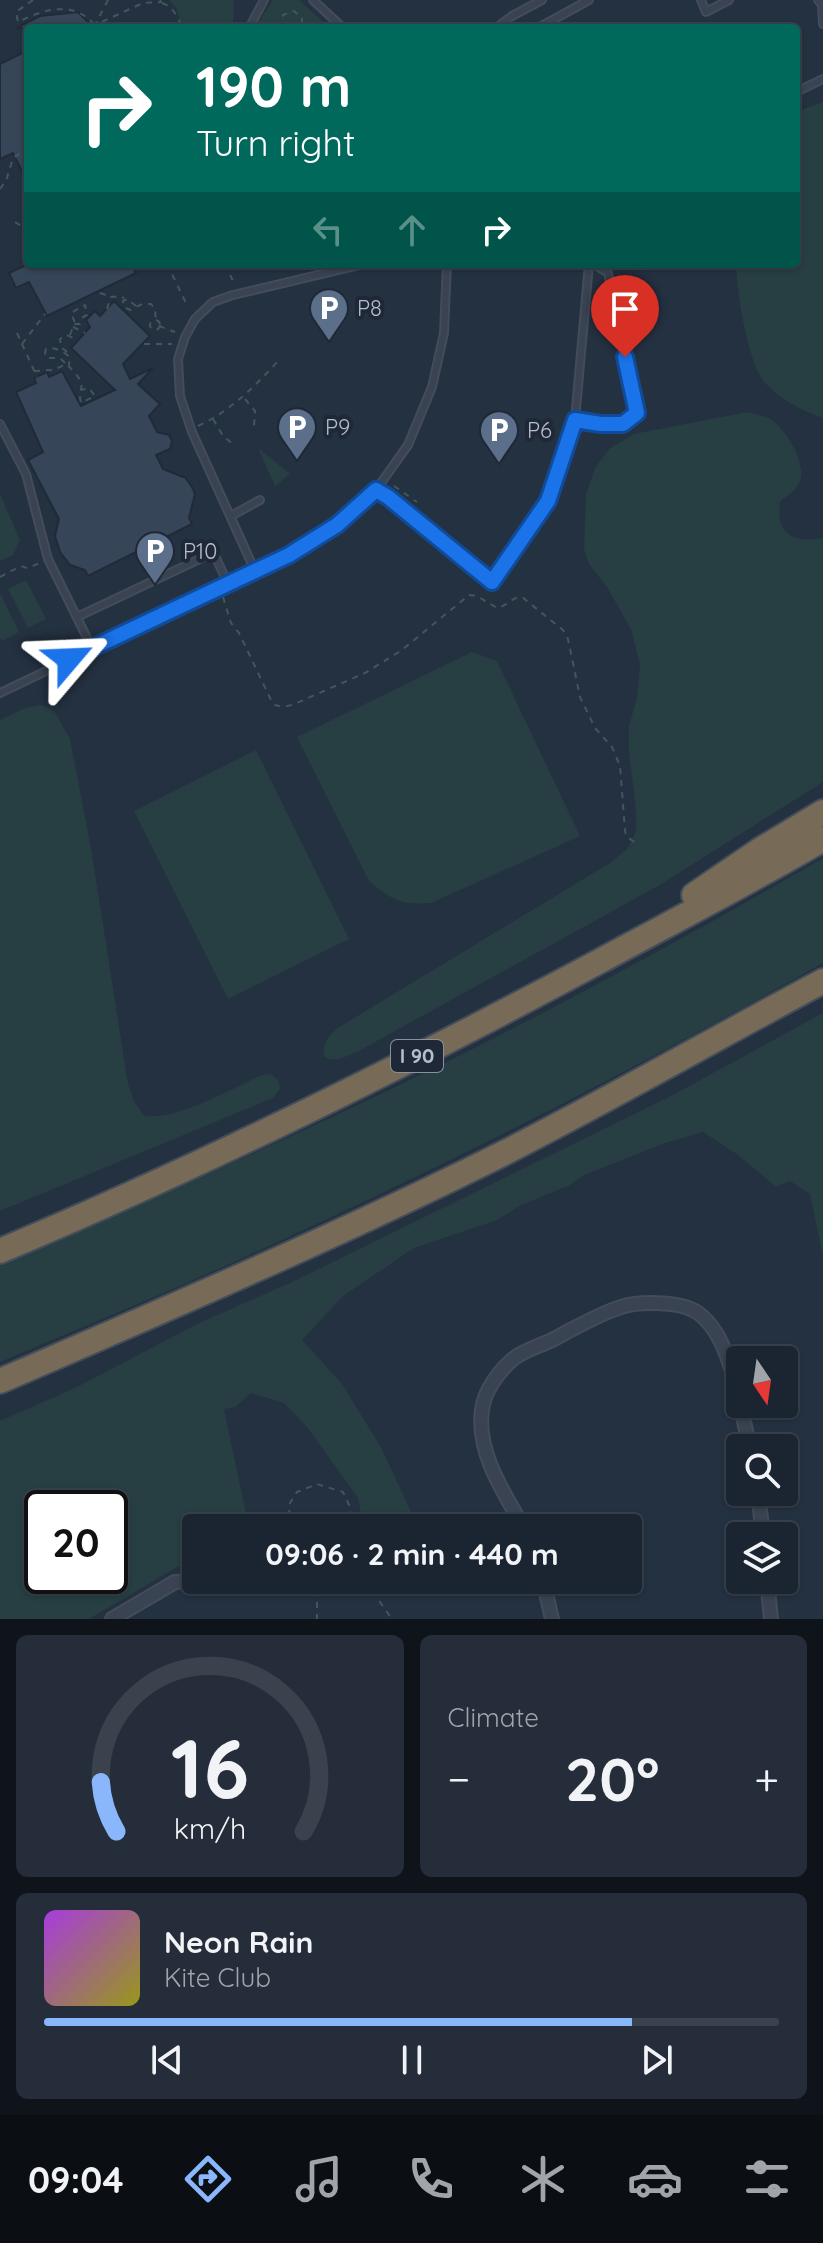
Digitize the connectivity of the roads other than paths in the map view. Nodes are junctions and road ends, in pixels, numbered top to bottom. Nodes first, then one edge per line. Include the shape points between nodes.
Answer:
1 (264, 0) edge
2 (313, 0) edge
3 (542, 0) edge
4 (589, 0) edge
5 (701, 0) edge
6 (729, 0) edge
7 (818, 0) edge
8 (822, 5) edge
9 (251, 24) edge
10 (339, 24) edge
11 (501, 24) edge
12 (545, 24) edge
13 (823, 24) edge
14 (823, 79) edge
15 (800, 90) edge
16 (349, 268) edge
17 (447, 268) edge
18 (592, 268) edge
19 (599, 268) edge
20 (575, 420) junction
21 (0, 424) edge
22 (376, 490) junction
23 (260, 500) dead end
24 (231, 516) junction
25 (255, 571) junction
26 (228, 584) junction
27 (77, 617) junction
28 (92, 648) junction
29 (0, 693) edge
30 (823, 812) edge
31 (823, 839) edge
32 (589, 967) junction
33 (823, 981) edge
34 (0, 1251) edge
35 (726, 1354) edge
36 (0, 1381) edge
37 (516, 1514) edge
38 (182, 1582) edge
39 (546, 1594) edge
40 (768, 1594) edge
41 (112, 1619) edge
42 (552, 1619) edge
43 (771, 1619) edge

1 - 9 lane
2 - 10 lane
3 - 11 lane
4 - 12 lane
5 - 6 lane via 706,12
7 - 8 lane
8 - 13 lane
14 - 15 lane
16 - 24 lane via 213,302 185,337 178,359 180,396
17 - 22 lane via 444,333 432,387 408,445
18 - 20 lane
19 - 20 lane via 608,273 637,413 623,424
20 - 22 lane via 548,501 492,582
21 - 27 lane via 26,474 48,559
22 - 25 lane via 315,540
23 - 24 lane
24 - 25 lane
25 - 26 lane
26 - 27 lane via 216,558 206,556
26 - 28 lane
27 - 28 lane
28 - 29 lane
30 - 32 highway
31 - 32 highway, I 90
32 - 34 highway, I 90 via 343,1094
33 - 36 highway via 404,1202
35 - 37 street via 694,1311 662,1303 619,1307 514,1358 489,1388 481,1422 496,1479
38 - 41 street
39 - 42 street
40 - 43 street

